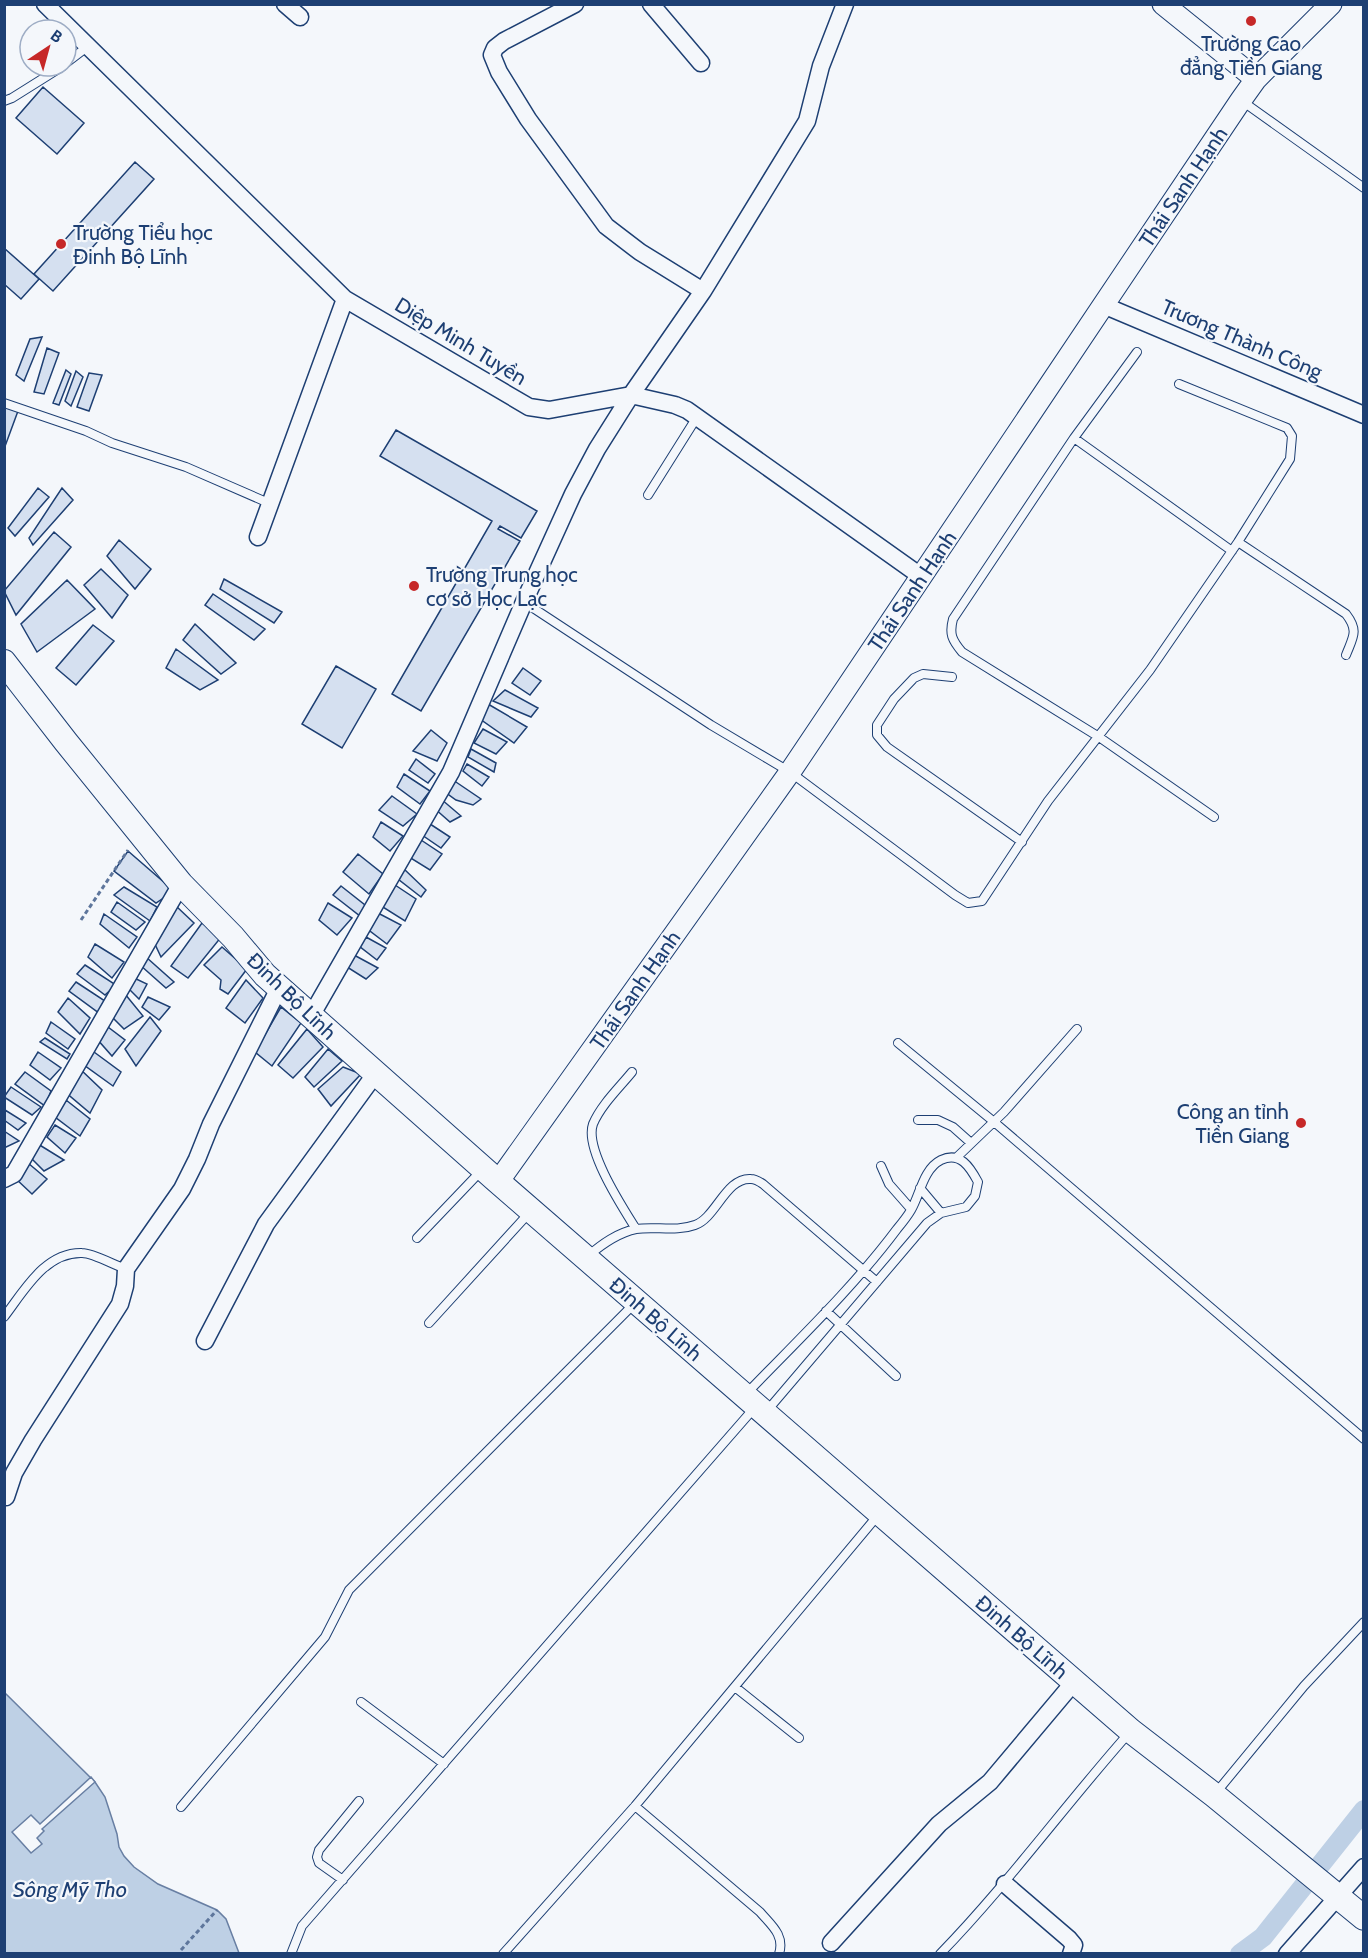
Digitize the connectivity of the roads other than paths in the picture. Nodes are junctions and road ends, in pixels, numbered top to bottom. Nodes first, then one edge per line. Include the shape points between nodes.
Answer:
1 (45, 4) edge
2 (285, 4) edge
3 (575, 4) edge
4 (651, 4) edge
5 (845, 4) edge
6 (1163, 4) edge
7 (1331, 4) edge
8 (300, 17) dead end
9 (87, 47) junction
10 (78, 54) edge
11 (701, 63) dead end
12 (44, 78) edge
13 (1256, 79) junction
14 (1240, 100) junction
15 (4, 101) edge
16 (1364, 188) edge
17 (703, 291) junction
18 (345, 299) junction
19 (1103, 305) junction
20 (1137, 352) dead end
21 (1179, 384) dead end
22 (631, 394) junction
23 (4, 403) edge
24 (1364, 415) edge
25 (697, 417) junction
26 (1074, 438) junction
27 (648, 495) dead end
28 (271, 504) junction
29 (258, 537) dead end
30 (1238, 542) junction
31 (1232, 551) junction
32 (922, 576) junction
33 (524, 602) junction
34 (1346, 655) dead end
35 (4, 662) edge
36 (952, 677) dead end
37 (1098, 737) junction
38 (790, 772) junction
39 (1214, 817) dead end
40 (1022, 842) junction
41 (182, 884) junction
42 (279, 988) junction
43 (311, 1016) junction
44 (1077, 1029) dead end
45 (898, 1042) dead end
46 (632, 1072) dead end
47 (376, 1073) junction
48 (918, 1120) dead end
49 (993, 1121) junction
50 (971, 1143) junction
51 (956, 1158) junction
52 (881, 1166) dead end
53 (490, 1175) junction
54 (4, 1179) edge
55 (920, 1188) junction
56 (912, 1209) junction
57 (531, 1210) junction
58 (941, 1213) junction
59 (636, 1229) junction
60 (417, 1238) dead end
61 (586, 1258) junction
62 (126, 1269) junction
63 (863, 1270) junction
64 (877, 1282) junction
65 (636, 1302) junction
66 (826, 1311) junction
67 (4, 1317) edge
68 (429, 1323) dead end
69 (841, 1324) junction
70 (205, 1341) dead end
71 (896, 1376) dead end
72 (756, 1405) junction
73 (1364, 1439) edge
74 (6, 1497) dead end
75 (879, 1513) junction
76 (1364, 1622) edge
77 (1074, 1682) junction
78 (735, 1687) junction
79 (361, 1702) dead end
80 (1131, 1731) junction
81 (799, 1738) dead end
82 (444, 1764) junction
83 (1214, 1795) junction
84 (359, 1802) dead end
85 (181, 1806) dead end
86 (635, 1806) junction
87 (1364, 1866) edge
88 (343, 1880) junction
89 (1005, 1884) junction
90 (1334, 1893) junction
91 (1364, 1918) edge
92 (831, 1943) dead end
93 (291, 1953) edge
94 (503, 1953) edge
95 (779, 1953) edge
96 (940, 1953) edge
97 (1071, 1953) edge
98 (1287, 1953) edge

1 - 9 street, Diệp Minh Tuyền
2 - 8 street
3 - 17 street via 495,48 492,55 499,72 528,119 606,226
4 - 11 street
5 - 17 street via 821,66 807,121
6 - 13 street
7 - 13 street, Thái Sanh Hạnh
9 - 10 lane
9 - 18 street, Diệp Minh Tuyền
12 - 15 lane
13 - 14 street, Thái Sanh Hạnh
14 - 16 lane
14 - 19 street, Thái Sanh Hạnh
17 - 22 street
18 - 22 street, Diệp Minh Tuyền via 529,407 549,410
18 - 28 street
19 - 24 street, Trương Thành Công
19 - 32 street, Thái Sanh Hạnh
20 - 26 lane
21 - 30 lane via 1287,428 1292,436 1290,459
22 - 25 street, Diệp Minh Tuyền via 675,405
22 - 33 street via 573,494
23 - 28 lane via 186,467
25 - 27 lane
25 - 32 street, Diệp Minh Tuyền
26 - 31 lane
26 - 37 lane via 953,619 950,631 962,652
28 - 29 street
30 - 31 lane
30 - 34 lane via 1346,614 1353,624 1354,636
31 - 37 lane via 1150,670
32 - 38 street, Thái Sanh Hạnh
33 - 38 lane
33 - 43 street via 451,772
35 - 41 main road, Đinh Bộ Lĩnh
36 - 40 lane via 922,674 914,678 877,725 877,735 887,747
37 - 39 lane
37 - 40 lane
38 - 40 lane via 968,903 982,901
38 - 53 street, Thái Sanh Hạnh
41 - 42 main road, Đinh Bộ Lĩnh
41 - 54 street via 14,1174
42 - 43 main road, Đinh Bộ Lĩnh
42 - 62 street via 210,1124 182,1189
43 - 47 main road, Đinh Bộ Lĩnh
44 - 49 lane
45 - 49 lane
46 - 59 lane via 592,1127 593,1142 611,1189
47 - 53 main road, Đinh Bộ Lĩnh
47 - 70 street via 266,1224
48 - 50 lane via 938,1120
49 - 50 lane
49 - 73 lane
50 - 51 lane
51 - 55 lane via 939,1161
51 - 58 lane via 970,1167 978,1182 975,1196 966,1207
52 - 56 lane via 889,1184
53 - 57 main road, Đinh Bộ Lĩnh
53 - 60 lane
55 - 56 lane
55 - 58 lane
56 - 63 lane
57 - 61 main road, Đinh Bộ Lĩnh
57 - 68 lane
58 - 64 lane via 927,1223
59 - 61 lane via 602,1244
59 - 63 lane via 698,1224 729,1190 751,1179 763,1184
61 - 65 main road, Đinh Bộ Lĩnh
62 - 67 lane via 84,1253 63,1255 40,1270
62 - 74 street via 120,1304 28,1448
63 - 64 lane
63 - 66 lane
64 - 69 lane
65 - 72 main road, Đinh Bộ Lĩnh
65 - 85 lane via 350,1590 325,1637
66 - 69 lane
66 - 72 lane
69 - 71 lane
69 - 72 lane
72 - 75 main road, Đinh Bộ Lĩnh
72 - 82 lane
75 - 77 main road, Đinh Bộ Lĩnh
75 - 78 lane
76 - 83 lane via 1304,1686
77 - 80 main road, Đinh Bộ Lĩnh
77 - 92 street via 990,1782 939,1824
78 - 81 lane
78 - 86 lane
79 - 82 lane
80 - 83 main road, Đinh Bộ Lĩnh
80 - 89 lane
82 - 88 lane
83 - 90 main road, Đinh Bộ Lĩnh
84 - 88 lane via 317,1857 319,1863
86 - 94 lane
86 - 95 lane via 760,1912 778,1932 782,1945
87 - 90 street
88 - 93 lane via 302,1926
89 - 96 lane
89 - 97 street via 1070,1939 1074,1945
90 - 91 main road, Đinh Bộ Lĩnh
90 - 98 street

